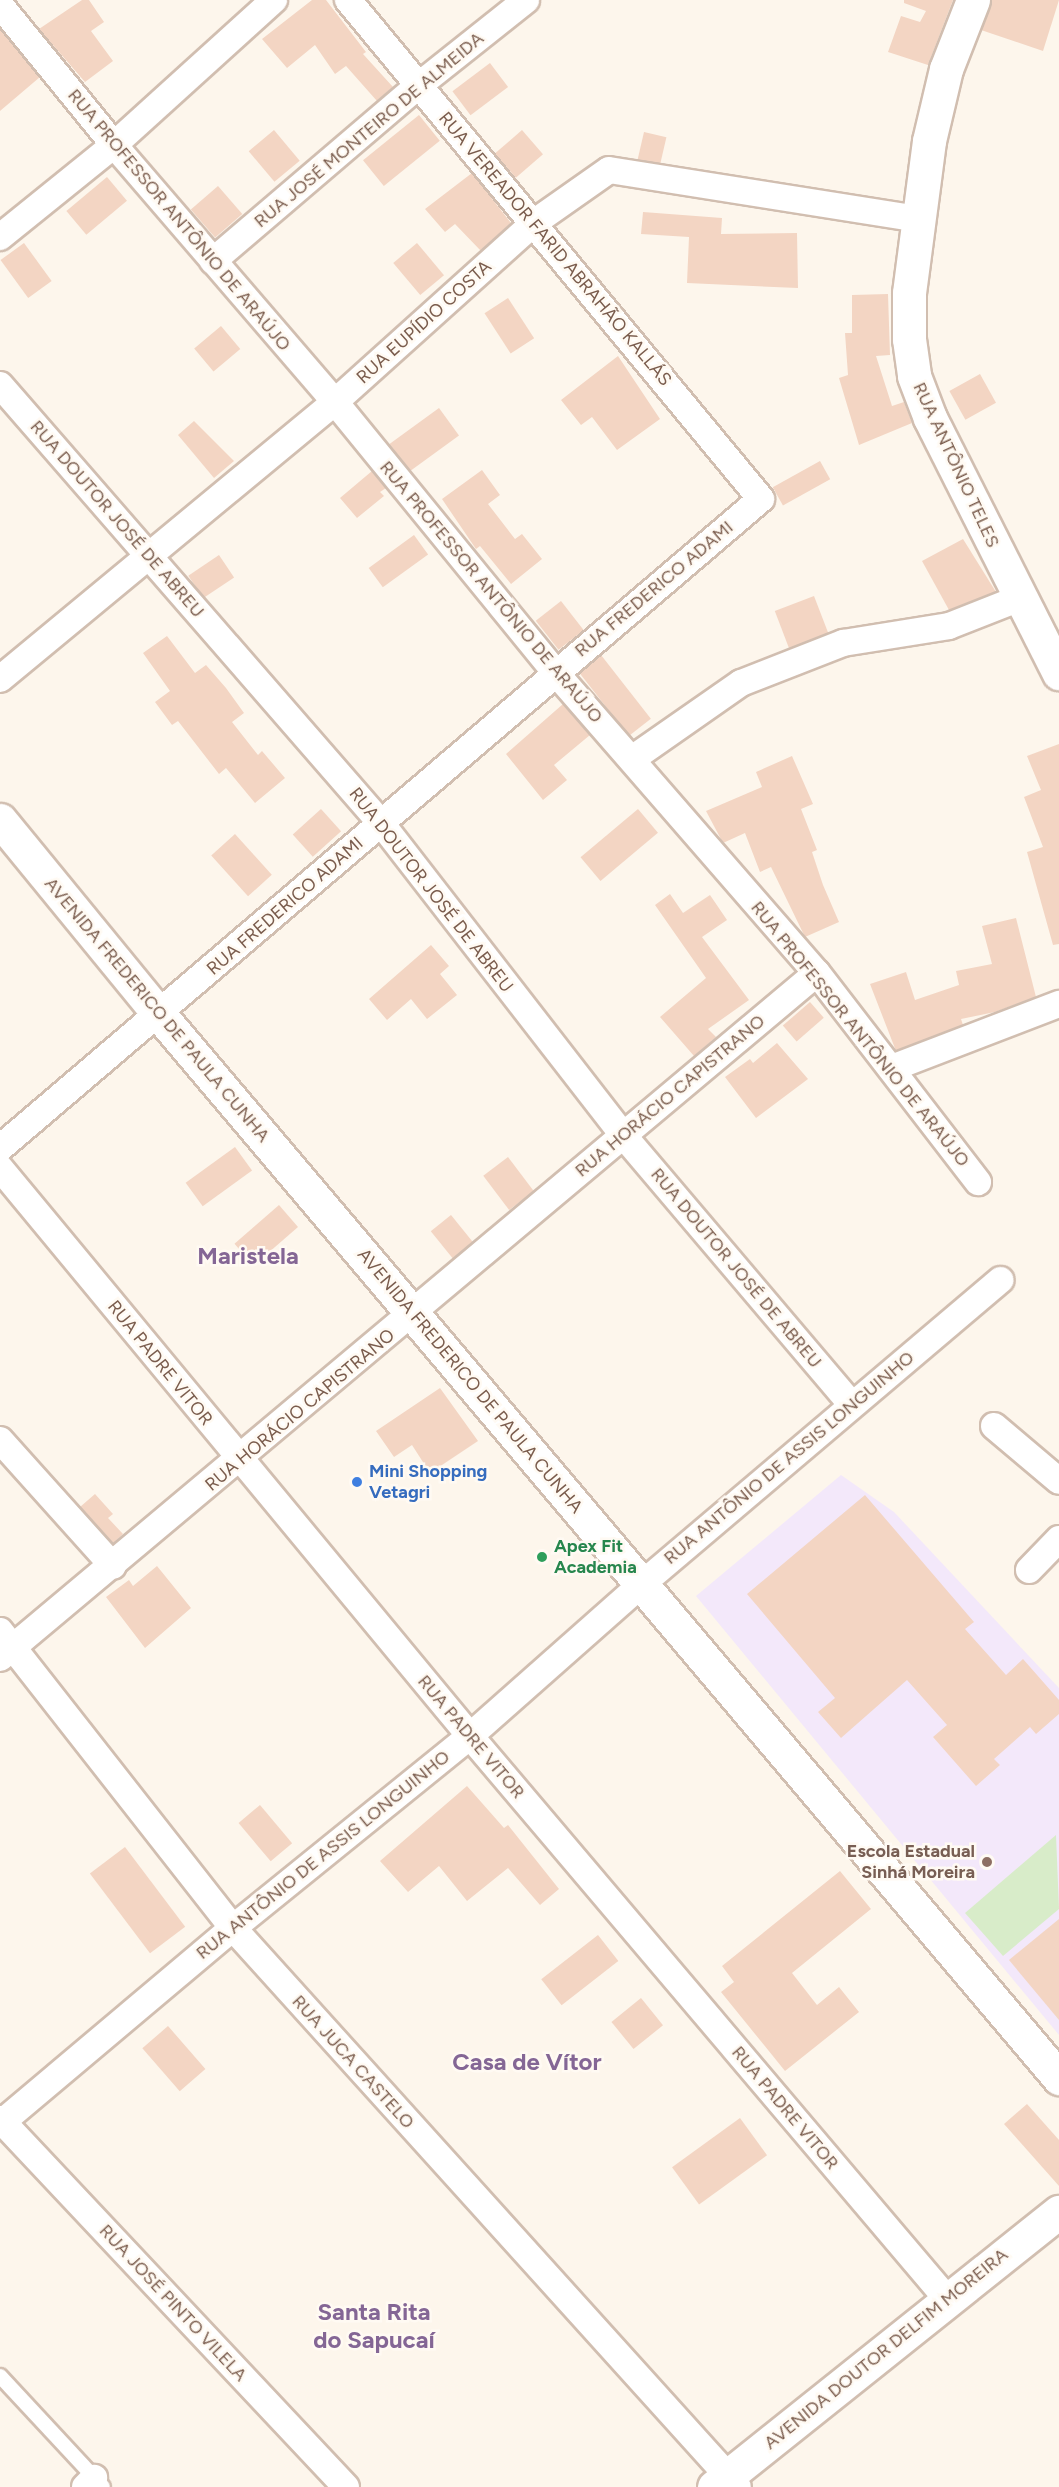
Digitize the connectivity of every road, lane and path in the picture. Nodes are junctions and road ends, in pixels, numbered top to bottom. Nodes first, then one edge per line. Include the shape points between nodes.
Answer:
1 (274, 0) edge
2 (348, 0) edge
3 (526, 0) edge
4 (972, 0) edge
5 (0, 5) edge
6 (418, 86) junction
7 (114, 146) junction
8 (920, 219) junction
9 (535, 222) junction
10 (0, 237) edge
11 (213, 261) junction
12 (0, 385) edge
13 (335, 402) junction
14 (761, 500) joint
15 (148, 554) junction
16 (1020, 598) junction
17 (555, 672) junction
18 (1059, 673) edge
19 (0, 679) edge
20 (632, 759) junction
21 (0, 820) edge
22 (381, 823) junction
23 (817, 973) junction
24 (1059, 1004) edge
25 (159, 1014) junction
26 (892, 1068) junction
27 (623, 1135) junction
28 (0, 1148) edge
29 (0, 1168) edge
30 (978, 1182) dead end
31 (1000, 1280) dead end
32 (414, 1315) junction
33 (851, 1404) junction
34 (994, 1426) dead end
35 (0, 1440) edge
36 (240, 1460) junction
37 (1059, 1481) edge
38 (1059, 1539) edge
39 (112, 1566) junction
40 (1029, 1570) dead end
41 (642, 1584) junction
42 (4, 1645) edge
43 (470, 1736) junction
44 (233, 1928) junction
45 (1059, 2078) edge
46 (1, 2122) edge
47 (1059, 2212) edge
48 (948, 2300) junction
49 (0, 2376) edge
50 (94, 2484) edge
51 (726, 2484) edge
52 (346, 2487) edge

1 - 7 street
2 - 6 street, RUA VEREADOR FARID ABRAHÃO KALLÁS
3 - 6 street, RUA JOSÉ MONTEIRO DE ALMEIDA
4 - 8 main road, RUA ANTÔNIO TELES via 943,79 929,141
5 - 7 street, RUA PROFESSOR ANTÔNIO DE ARAÚJO
6 - 9 street, RUA VEREADOR FARID ABRAHÃO KALLÁS
6 - 11 street, RUA JOSÉ MONTEIRO DE ALMEIDA
7 - 10 street
7 - 11 street, RUA PROFESSOR ANTÔNIO DE ARAÚJO
8 - 9 street, RUA EUPÍDIO COSTA via 609,170
8 - 16 main road, RUA ANTÔNIO TELES via 909,293 914,376 930,418
9 - 13 street, RUA EUPÍDIO COSTA
9 - 14 street, RUA VEREADOR FARID ABRAHÃO KALLÁS
11 - 13 street, RUA PROFESSOR ANTÔNIO DE ARAÚJO
12 - 15 street, RUA DOUTOR JOSÉ DE ABREU
13 - 15 street, RUA EUPÍDIO COSTA
13 - 17 street, RUA PROFESSOR ANTÔNIO DE ARAÚJO
14 - 17 street, RUA FREDERICO ADAMI
15 - 19 street, RUA EUPÍDIO COSTA
15 - 22 street, RUA DOUTOR JOSÉ DE ABREU
16 - 18 main road, RUA ANTÔNIO TELES
16 - 20 street via 949,626 843,643 741,683
17 - 20 street, RUA PROFESSOR ANTÔNIO DE ARAÚJO
17 - 22 street, RUA FREDERICO ADAMI
20 - 23 street, RUA PROFESSOR ANTÔNIO DE ARAÚJO
21 - 25 main road, AVENIDA FREDERICO DE PAULA CUNHA
22 - 25 street, RUA FREDERICO ADAMI
22 - 27 street, RUA DOUTOR JOSÉ DE ABREU
23 - 26 street, RUA PROFESSOR ANTÔNIO DE ARAÚJO
23 - 27 street, RUA HORÁCIO CAPISTRANO
24 - 26 street
25 - 28 street, RUA FREDERICO ADAMI
25 - 32 main road, AVENIDA FREDERICO DE PAULA CUNHA
26 - 30 street, RUA PROFESSOR ANTÔNIO DE ARAÚJO
27 - 32 street, RUA HORÁCIO CAPISTRANO
27 - 33 street, RUA DOUTOR JOSÉ DE ABREU
29 - 36 street, RUA PADRE VITOR
31 - 33 street, RUA ANTÔNIO DE ASSIS LONGUINHO
32 - 36 street, RUA HORÁCIO CAPISTRANO
32 - 41 main road, AVENIDA FREDERICO DE PAULA CUNHA
33 - 41 street, RUA ANTÔNIO DE ASSIS LONGUINHO
34 - 37 street
35 - 39 street
36 - 39 street, RUA HORÁCIO CAPISTRANO
36 - 43 street, RUA PADRE VITOR
38 - 40 street
39 - 42 street, RUA HORÁCIO CAPISTRANO
41 - 43 street, RUA ANTÔNIO DE ASSIS LONGUINHO
41 - 45 main road, AVENIDA FREDERICO DE PAULA CUNHA
42 - 44 street, RUA JUCA CASTELO
43 - 44 street, RUA ANTÔNIO DE ASSIS LONGUINHO
43 - 48 street, RUA PADRE VITOR
44 - 46 street, RUA ANTÔNIO DE ASSIS LONGUINHO
44 - 51 street, RUA JUCA CASTELO
46 - 52 street, RUA JOSÉ PINTO VILELA
47 - 48 main road, AVENIDA DOUTOR DELFIM MOREIRA
48 - 51 main road, AVENIDA DOUTOR DELFIM MOREIRA
49 - 50 lane

